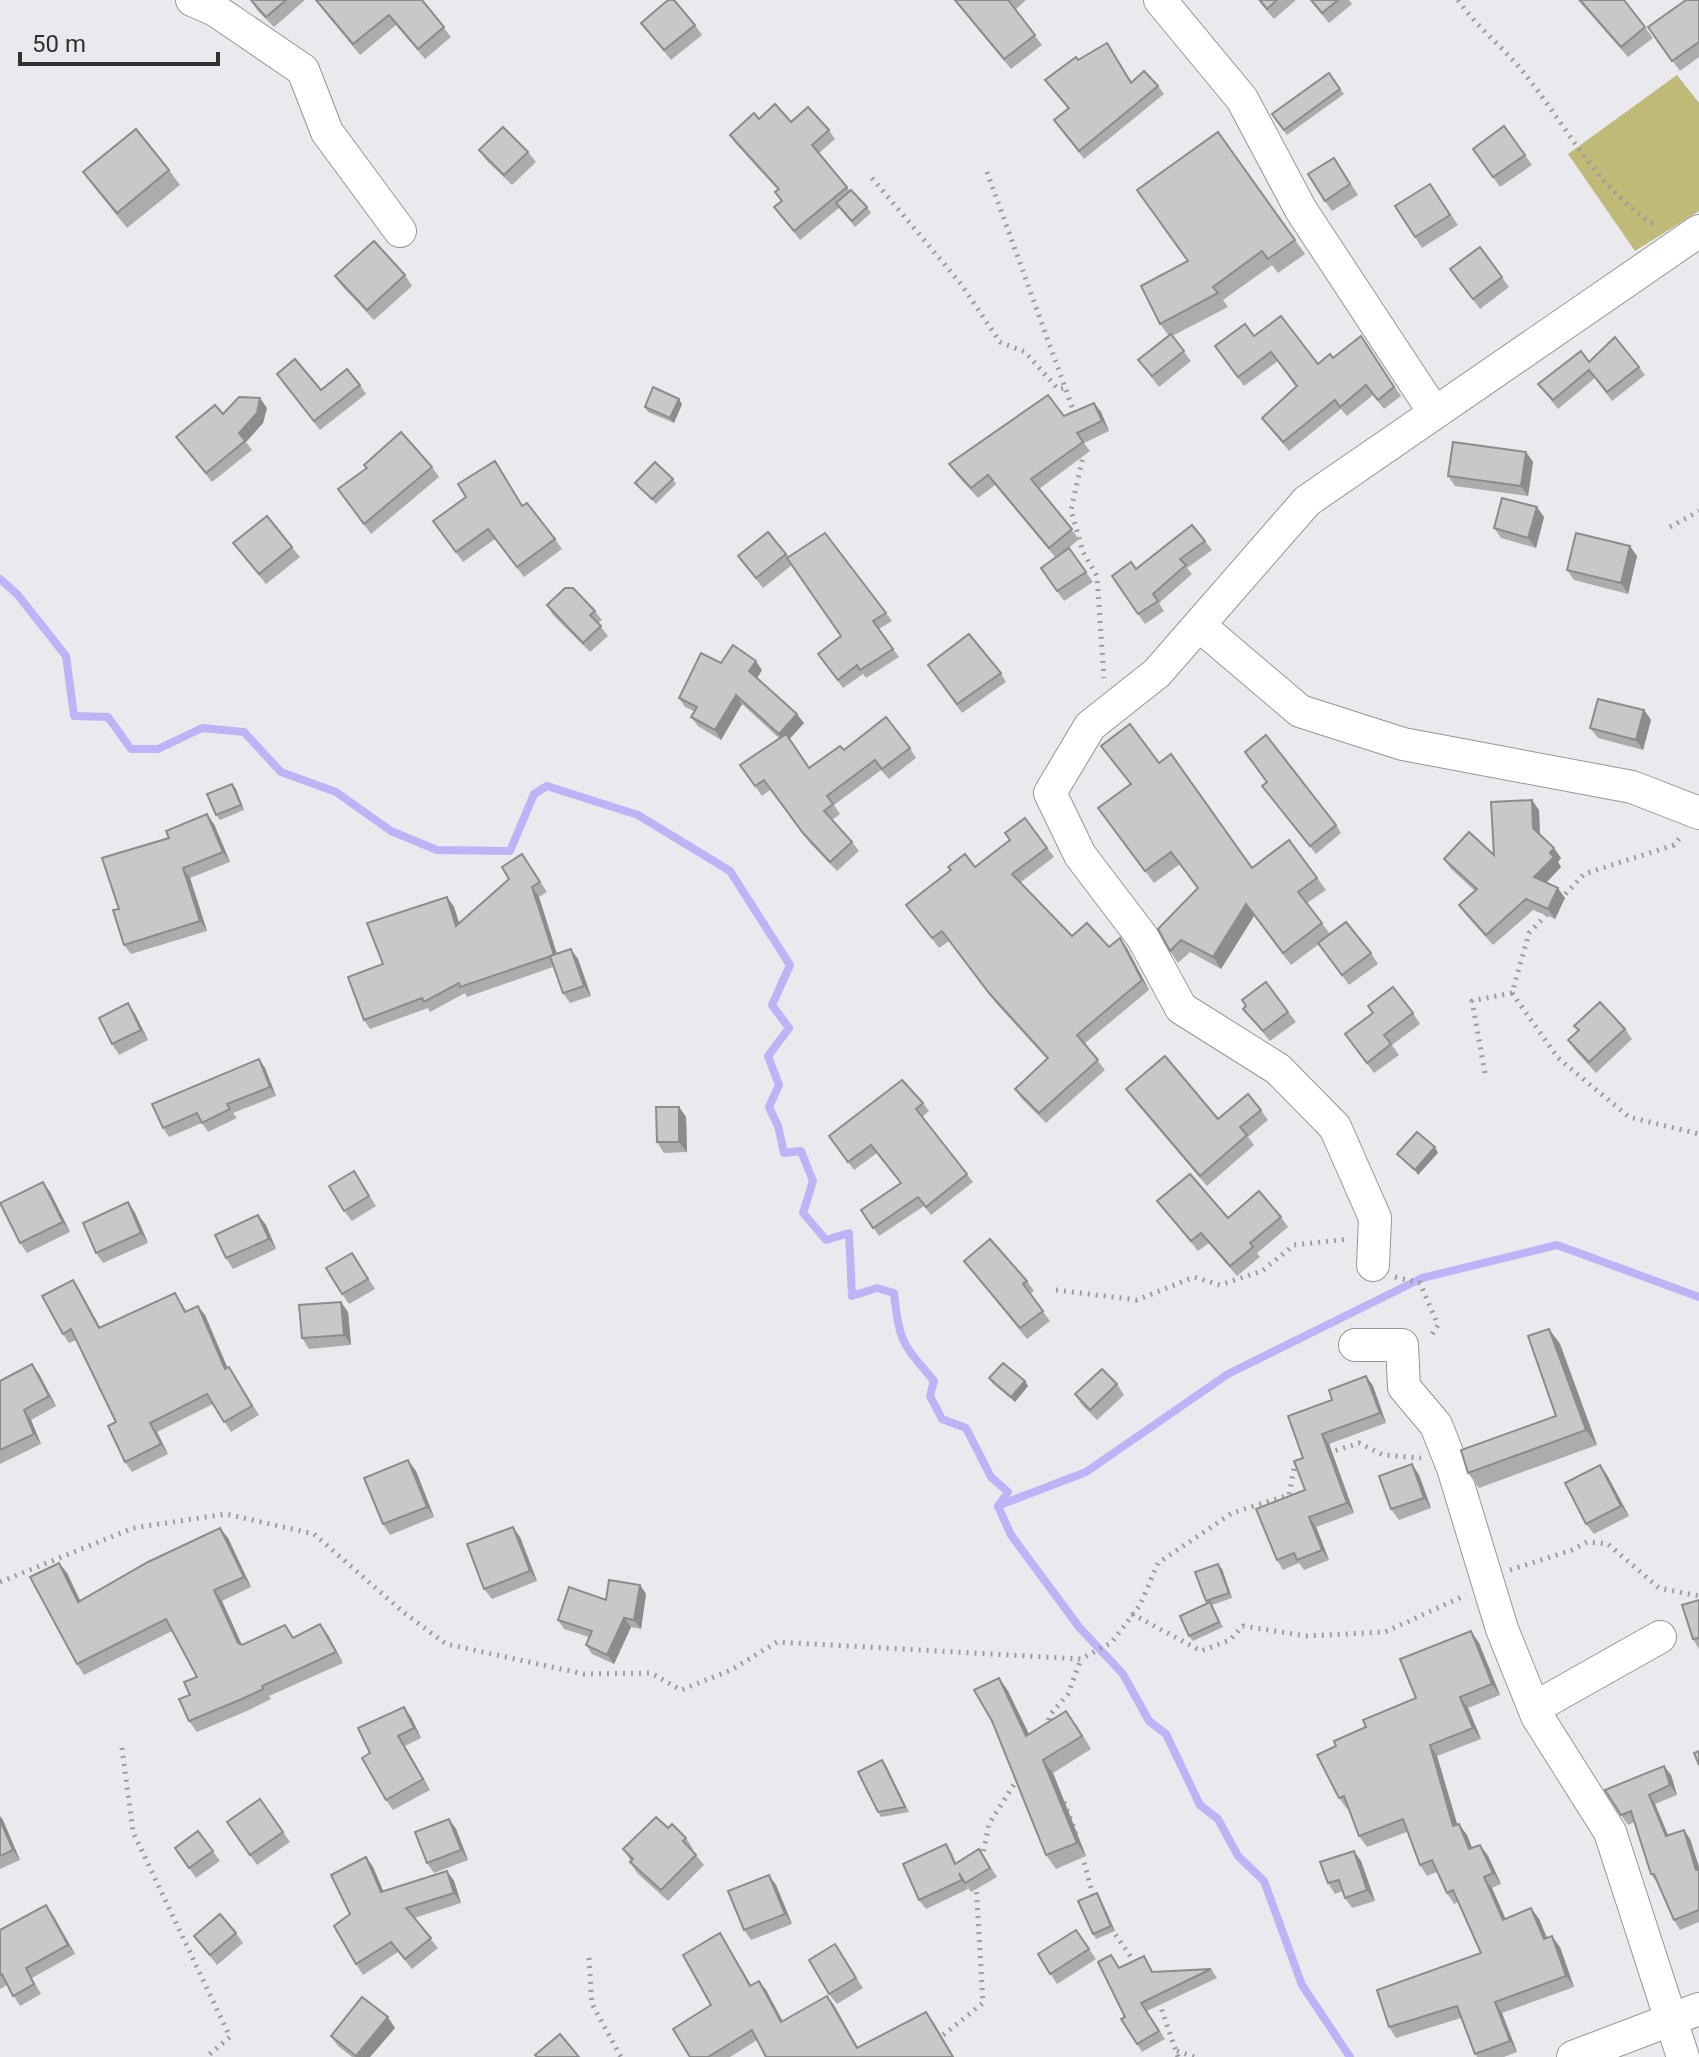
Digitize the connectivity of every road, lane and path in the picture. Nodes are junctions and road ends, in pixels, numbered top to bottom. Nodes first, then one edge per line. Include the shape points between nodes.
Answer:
1 (192, 0) edge
2 (1160, 0) edge
3 (1458, 0) edge
4 (987, 172) dead end
5 (872, 178) dead end
6 (400, 231) dead end
7 (1690, 237) edge
8 (1066, 388) junction
9 (1434, 412) junction
10 (1075, 416) edge
11 (1084, 445) edge
12 (1699, 511) edge
13 (1670, 527) dead end
14 (1200, 626) junction
15 (1098, 719) junction
16 (1699, 813) edge
17 (1512, 993) junction
18 (1485, 1073) dead end
19 (1699, 1134) edge
20 (1373, 1265) junction
21 (1056, 1290) dead end
22 (1355, 1345) dead end
23 (1402, 1345) junction
24 (1321, 1455) edge
25 (1308, 1459) edge
26 (1450, 1460) junction
27 (0, 1582) edge
28 (1488, 1582) junction
29 (1699, 1596) edge
30 (1132, 1614) junction
31 (1660, 1637) dead end
32 (1081, 1659) junction
33 (1534, 1708) junction
34 (1046, 1741) edge
35 (122, 1748) dead end
36 (1031, 1771) edge
37 (1057, 1791) edge
38 (981, 1863) edge
39 (978, 1876) edge
40 (1098, 1913) edge
41 (1105, 1921) edge
42 (589, 1958) dead end
43 (1141, 1973) edge
44 (1156, 1996) edge
45 (1685, 2014) edge
46 (931, 2048) edge
47 (1178, 2054) edge
48 (206, 2057) edge
49 (621, 2057) edge
50 (1195, 2057) edge
51 (1573, 2057) edge
52 (1683, 2057) edge

1 - 6 street via 303,70 327,132
2 - 9 street via 1242,99 1301,210
3 - 7 path via 1476,26 1528,77 1598,177 1640,216
4 - 8 path
5 - 8 path via 961,284 1000,342 1025,352 1058,389
7 - 9 street
8 - 10 path
9 - 14 street via 1307,501
11 - 15 path via 1071,510 1083,552 1097,576 1105,667
12 - 13 path
14 - 15 street via 1157,673
14 - 16 street via 1300,711 1403,744 1632,787
15 - 20 street via 1050,793 1080,855 1143,938 1181,1008 1278,1069 1335,1127 1375,1218
16 - 17 path via 1674,845 1584,874 1529,933
17 - 18 path via 1472,1001
17 - 19 path via 1558,1058 1629,1117
20 - 21 path via 1351,1239 1294,1245 1262,1271 1220,1285 1194,1277 1137,1300
20 - 23 path via 1381,1273 1420,1283 1438,1325 1428,1342
22 - 23 street
23 - 26 street via 1404,1387 1436,1425
24 - 26 path via 1359,1443 1383,1455
25 - 30 path via 1295,1464 1289,1495 1232,1513 1158,1563
26 - 28 street
27 - 32 path via 133,1528 226,1514 314,1534 446,1644 584,1674 651,1673 681,1690 731,1670 777,1642
28 - 29 path via 1587,1542 1608,1544 1659,1588
28 - 30 path via 1385,1632 1306,1636 1243,1626 1230,1640 1201,1651
28 - 33 street
30 - 32 path via 1105,1646
31 - 33 street
32 - 34 path via 1068,1694 1049,1716
33 - 45 street via 1610,1832
35 - 48 path via 133,1832 230,2037
36 - 38 path via 1019,1776 999,1804
37 - 40 path via 1071,1815
39 - 46 path via 983,2003
41 - 43 path
42 - 49 path via 592,2004
44 - 47 path
45 - 51 street
45 - 52 street
47 - 50 path

